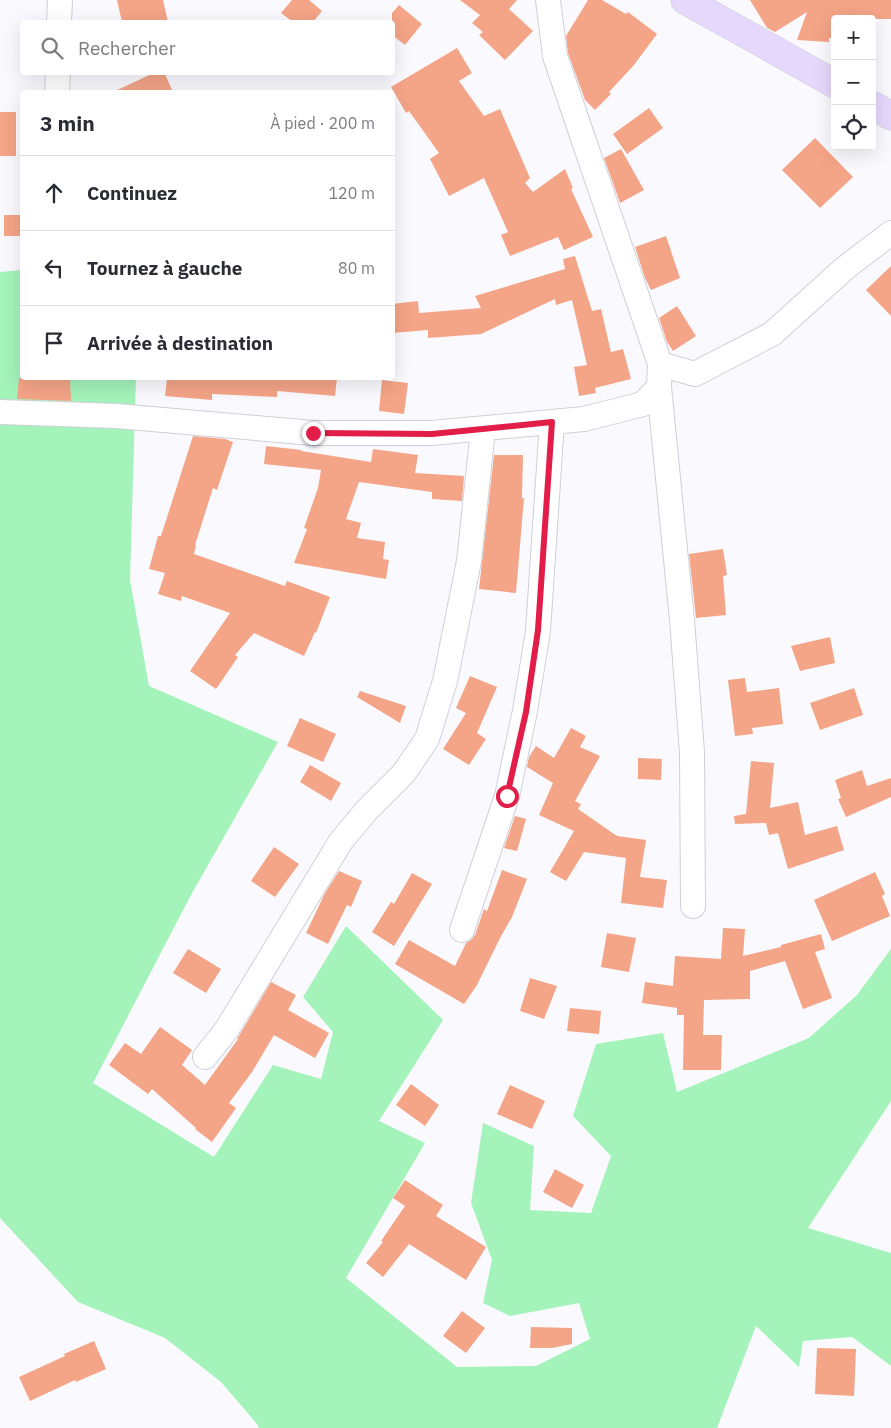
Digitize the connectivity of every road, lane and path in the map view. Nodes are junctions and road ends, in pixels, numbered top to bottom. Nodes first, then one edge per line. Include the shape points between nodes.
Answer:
1 (60, 0) edge
2 (548, 0) edge
3 (685, 0) edge
4 (59, 20) edge
5 (58, 75) edge
6 (831, 82) edge
7 (57, 90) edge
8 (876, 107) edge
9 (891, 116) edge
10 (891, 233) edge
11 (660, 364) junction
12 (659, 387) junction
13 (0, 412) edge
14 (552, 422) junction
15 (483, 429) junction
16 (693, 906) dead end
17 (462, 930) dead end
18 (205, 1057) dead end

1 - 4 street
2 - 11 street via 555,56
3 - 6 street
5 - 7 street
8 - 9 street
10 - 11 street via 845,268 772,334 695,374
11 - 12 street
12 - 14 street via 643,404 584,419
12 - 16 street via 692,752
13 - 15 street via 118,416 313,433 432,434
14 - 15 street
14 - 17 street via 538,630 526,712 507,796
15 - 18 street via 469,561 445,681 427,739 404,773 341,842 227,1029

